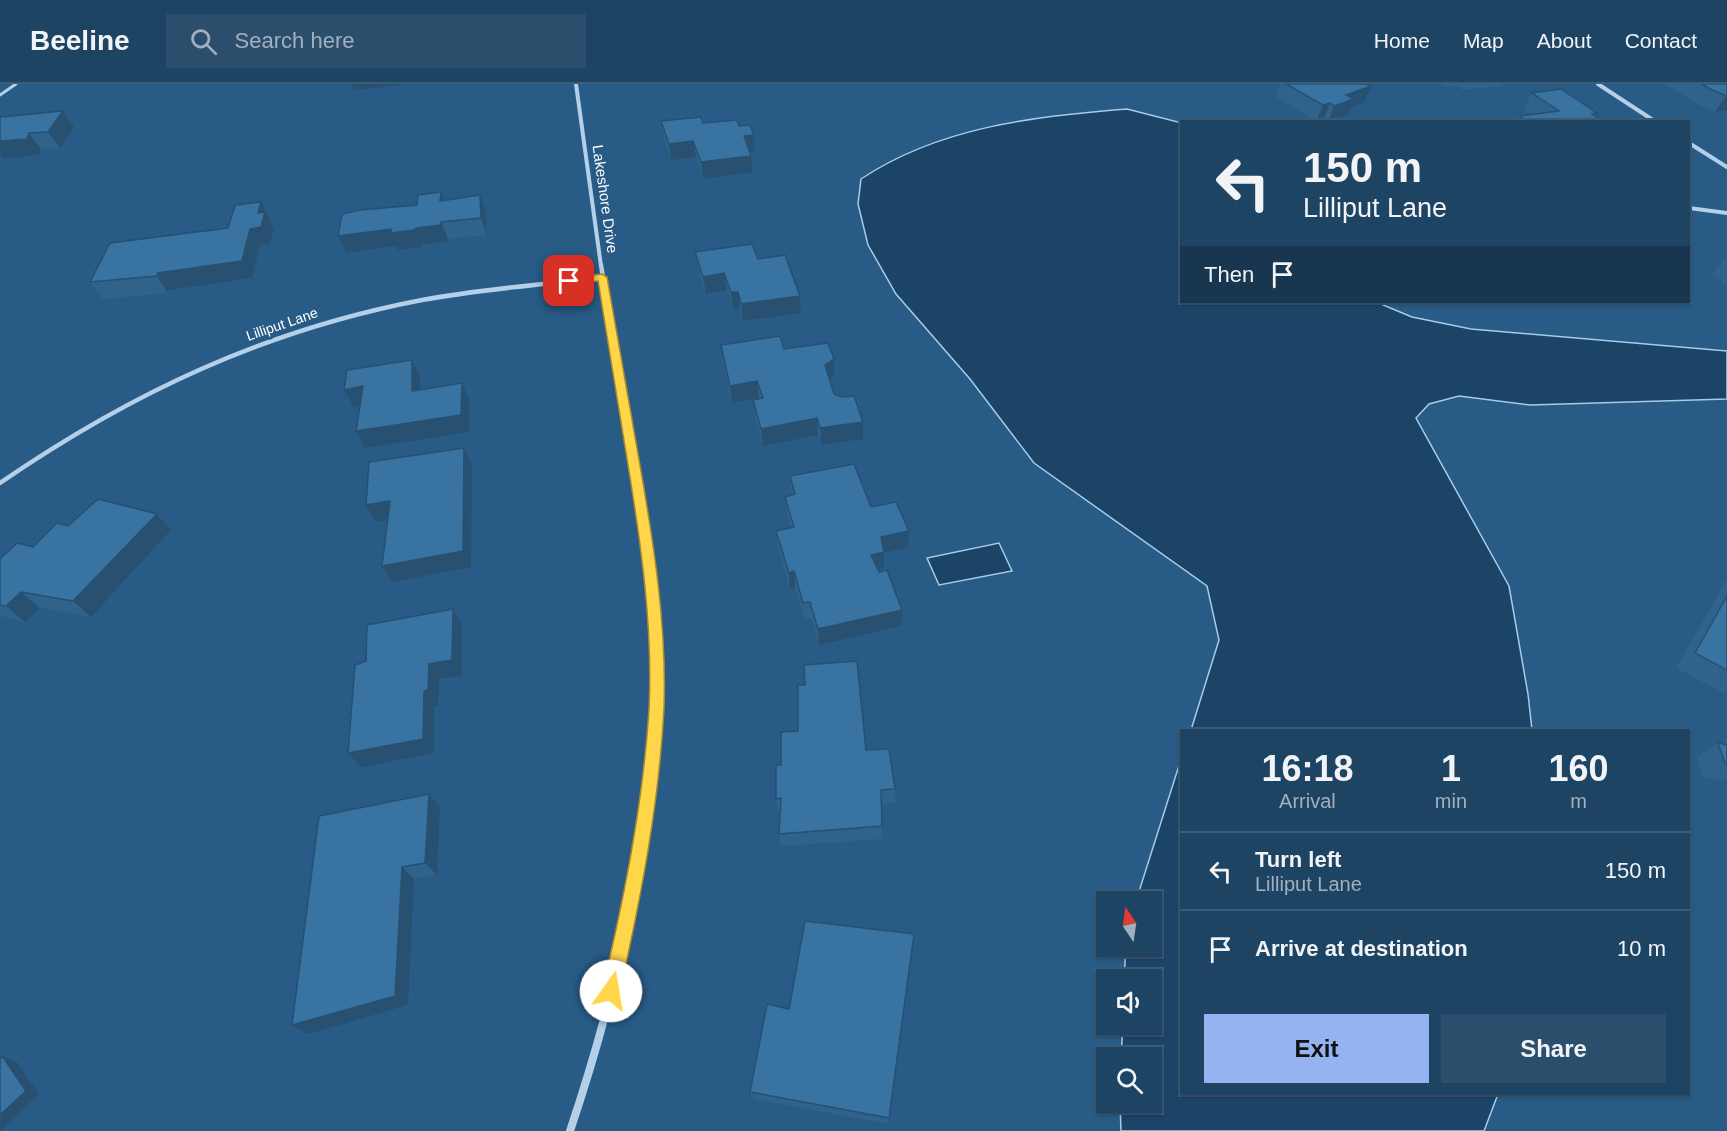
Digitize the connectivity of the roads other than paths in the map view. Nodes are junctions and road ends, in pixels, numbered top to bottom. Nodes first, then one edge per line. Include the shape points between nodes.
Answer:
1 (15, 84) edge
2 (576, 84) edge
3 (1598, 84) edge
4 (0, 95) edge
5 (1653, 120) edge
6 (1690, 144) edge
7 (1727, 167) edge
8 (1690, 208) edge
9 (1727, 213) edge
10 (602, 277) junction
11 (0, 483) edge
12 (570, 1131) edge

1 - 4 lane
2 - 10 street, Lakeshore Drive
3 - 5 street
6 - 7 street
8 - 9 street
10 - 11 street, Lilliput Lane via 424,299 309,326 160,385 98,419
10 - 12 street, Lakeshore Drive via 648,552 656,707 648,795 630,910 597,1051

